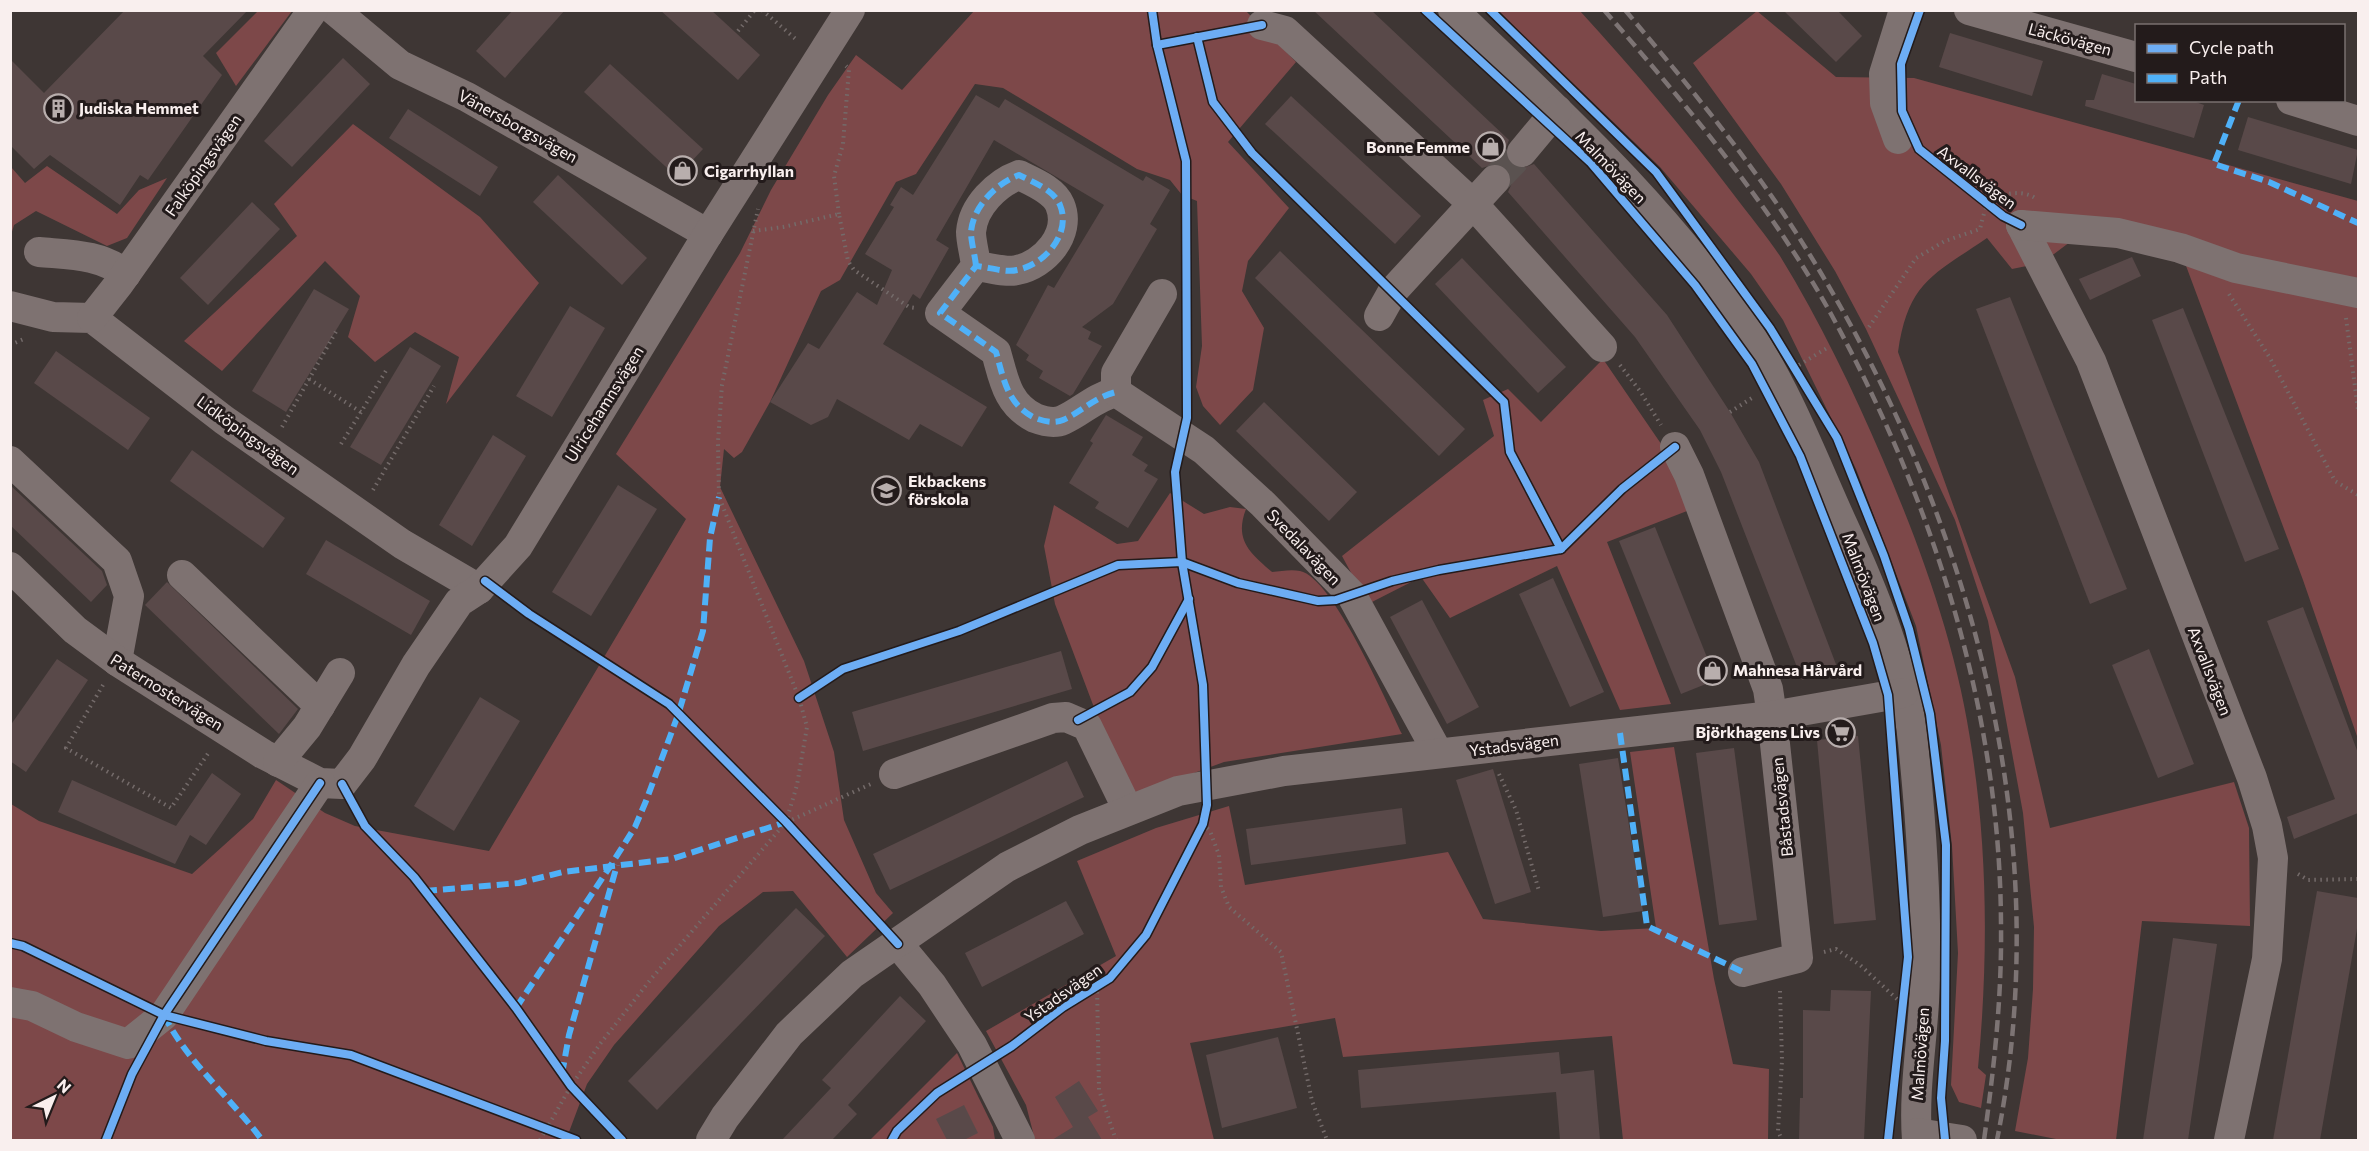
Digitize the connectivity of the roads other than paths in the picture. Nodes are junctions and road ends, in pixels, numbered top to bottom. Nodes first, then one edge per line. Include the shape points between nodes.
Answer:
1 (313, 10) edge
2 (334, 10) edge
3 (850, 10) edge
4 (1453, 10) edge
5 (1904, 10) edge
6 (1969, 10) edge
7 (1262, 25) dead end
8 (2135, 57) edge
9 (2297, 102) edge
10 (1557, 110) junction
11 (2358, 121) edge
12 (1909, 144) road end
13 (1522, 152) tunnel mouth
14 (1496, 180) tunnel mouth
15 (1473, 204) junction
16 (708, 234) junction
17 (39, 252) dead end
18 (976, 266) dead end
19 (126, 274) junction
20 (2350, 292) edge
21 (1162, 294) dead end
22 (10, 306) edge
23 (1379, 316) dead end
24 (92, 318) junction
25 (1602, 347) road end
26 (1116, 392) junction
27 (1674, 447) road end
28 (10, 461) edge
29 (10, 567) edge
30 (182, 575) dead end
31 (482, 585) junction
32 (117, 661) junction
33 (340, 673) dead end
34 (1904, 693) junction
35 (320, 706) junction
36 (1772, 716) junction
37 (1438, 753) junction
38 (278, 762) junction
39 (894, 774) road end
40 (331, 783) junction
41 (1128, 810) junction
42 (898, 944) junction
43 (1743, 972) dead end
44 (10, 1002) edge
45 (1915, 1138) edge
46 (711, 1140) edge
47 (1020, 1140) edge
48 (1962, 1140) edge
49 (2229, 1140) edge

1 - 19 street, Falköpingsvägen
2 - 16 street, Vänersborgsvägen via 400,65 467,97
3 - 16 street, Ulricehamnsvägen via 815,40 736,190
4 - 10 street, Malmövägen
5 - 12 street via 1884,74 1885,104
6 - 8 street, Läckövägen
7 - 15 street via 1285,31
9 - 11 street
10 - 13 street
10 - 34 street, Malmövägen via 1656,213 1700,265 1749,334 1776,381 1860,562
14 - 15 street
15 - 23 street via 1393,291
15 - 25 street
16 - 31 street, Ulricehamnsvägen via 518,546
17 - 19 street via 91,257 110,262
18 - 26 street via 940,313 996,352 1013,402 1024,412 1044,422 1061,422 1099,396
19 - 24 street, Falköpingsvägen
20 - 49 street, Axvallsvägen via 2236,268 2180,248 2118,233 2021,225 2091,361 2267,826 2273,858 2267,959
21 - 26 street via 1116,373
22 - 24 street via 53,317
24 - 31 street, Lidköpingsvägen via 268,451 402,544
26 - 37 street, Svedalavägen via 1204,450 1350,594
27 - 36 street, Båstadsvägen via 1768,689
28 - 32 street via 117,561 129,596
29 - 32 street, Paternostervägen via 75,630
30 - 35 street
31 - 40 street, Ulricehamnsvägen via 459,602 362,758
32 - 38 street, Paternostervägen
33 - 35 street
34 - 36 street, Ystadsvägen
34 - 45 street, Malmövägen via 1913,738 1926,907
35 - 38 street
36 - 37 street, Ystadsvägen
36 - 43 street, Båstadsvägen via 1789,961
37 - 41 street, Ystadsvägen via 1208,784
38 - 40 street, Paternostervägen
39 - 41 street via 1053,718 1066,717 1087,726
40 - 44 street, Ulricehamnsvägen via 164,1015 128,1044 76,1027 32,1006
41 - 42 street, Ystadsvägen via 1007,867
42 - 46 street, Ystadsvägen via 852,974 789,1034 724,1117
42 - 47 street via 932,985 972,1045
45 - 48 street

